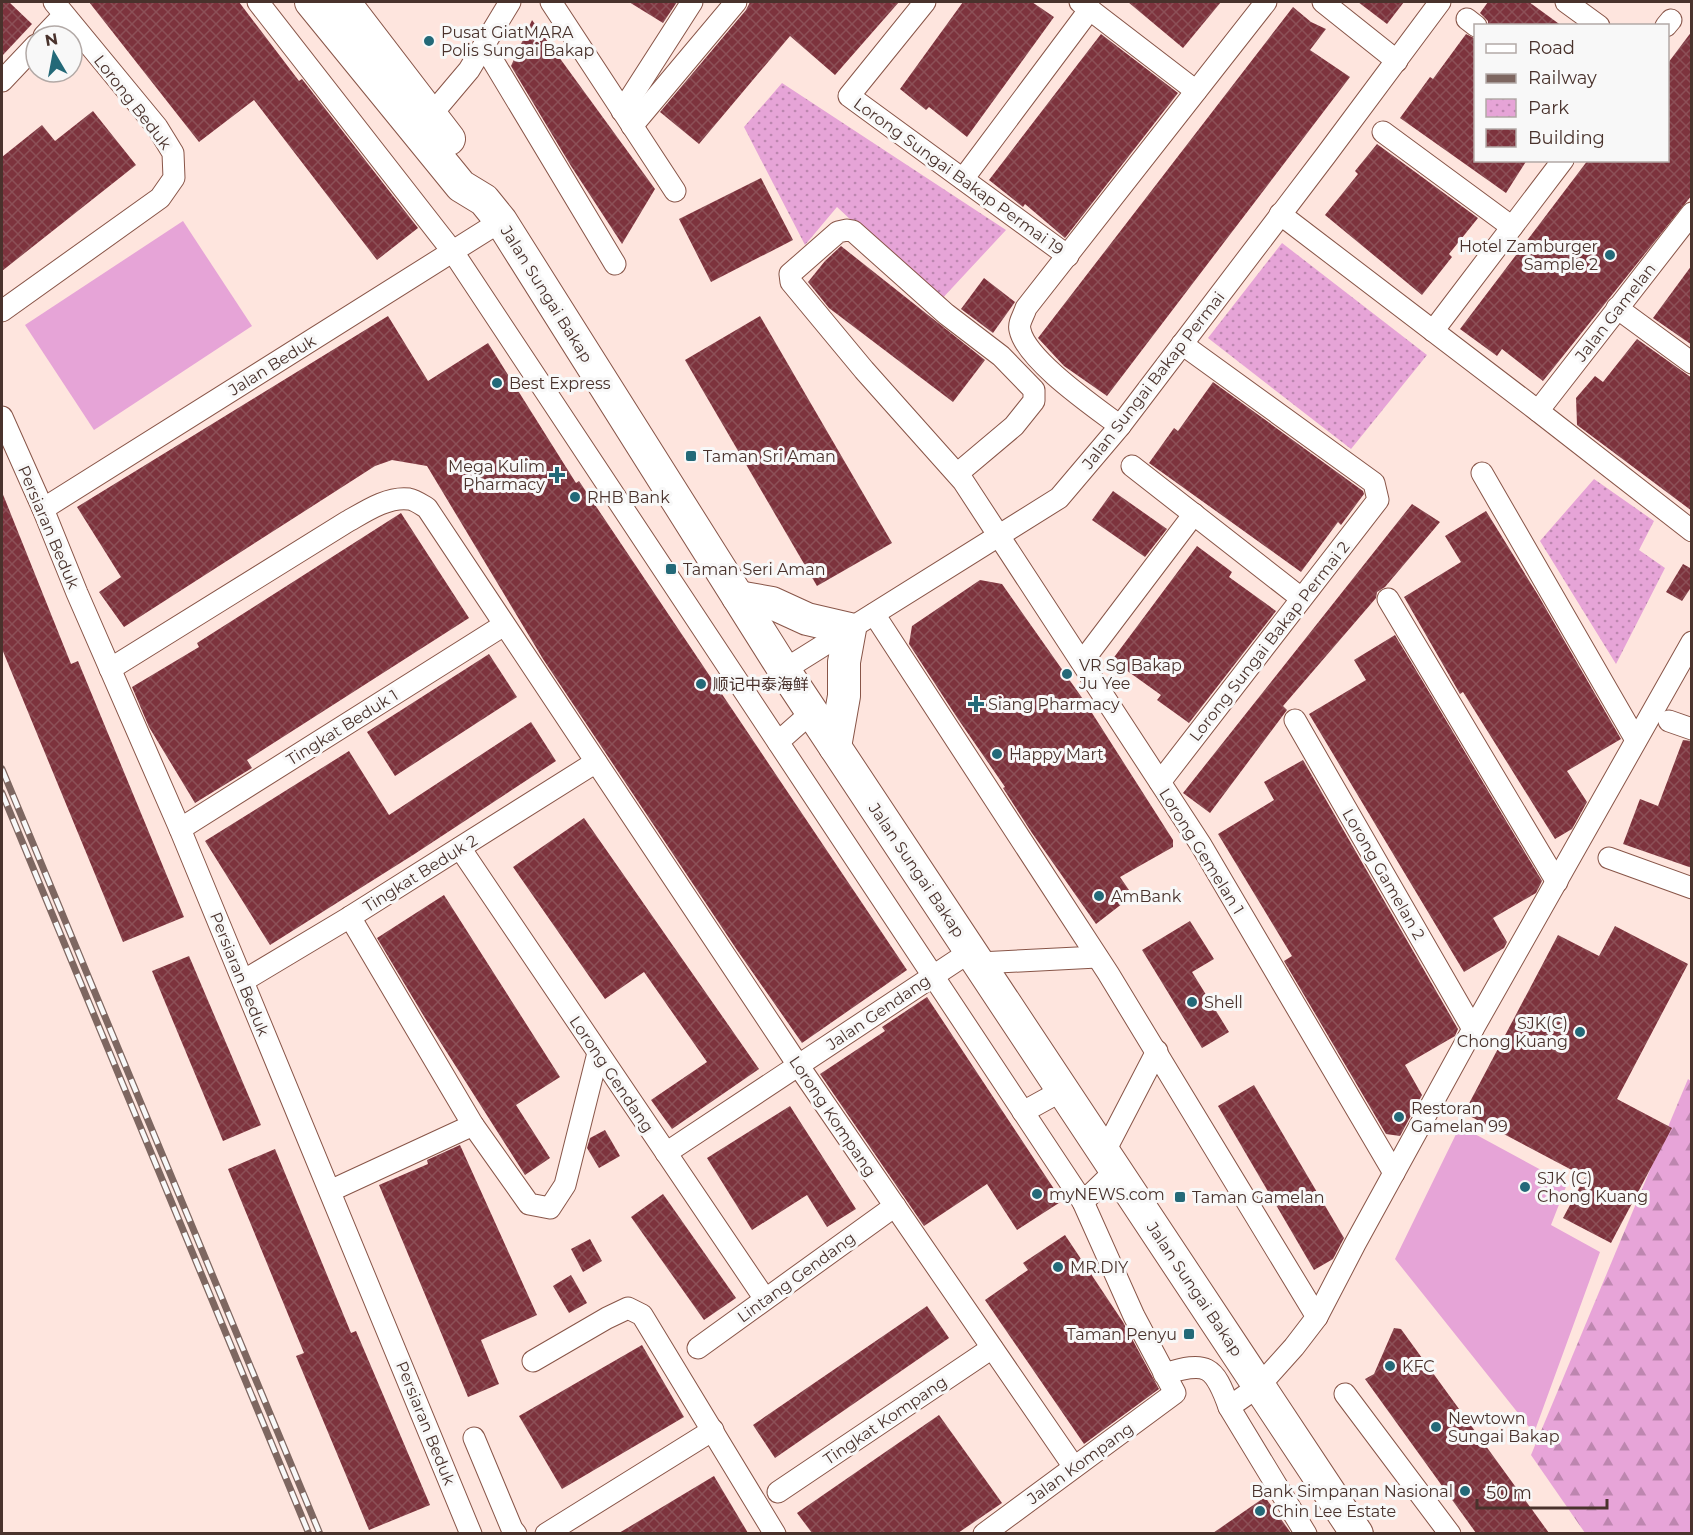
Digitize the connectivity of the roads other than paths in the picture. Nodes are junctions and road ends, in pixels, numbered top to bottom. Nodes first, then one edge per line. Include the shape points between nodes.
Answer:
1 (258, 2) edge
2 (311, 2) edge
3 (344, 2) edge
4 (510, 2) edge
5 (551, 2) edge
6 (692, 2) edge
7 (736, 2) edge
8 (925, 2) edge
9 (1266, 2) edge
10 (1323, 2) edge
11 (1440, 2) edge
12 (1566, 2) edge
13 (1085, 5) edge
14 (59, 8) edge
15 (50, 24) edge
16 (1596, 24) edge
17 (484, 46) junction
18 (24, 58) edge
19 (1397, 61) junction
20 (2, 81) edge
21 (1196, 91) junction
22 (431, 115) junction
23 (627, 119) junction
24 (1383, 132) dead end
25 (1561, 162) edge
26 (963, 179) junction
27 (675, 191) dead end
28 (492, 211) junction
29 (1692, 213) edge
30 (1280, 214) junction
31 (1512, 227) junction
32 (453, 252) junction
33 (1068, 256) junction
34 (615, 264) dead end
35 (1617, 308) junction
36 (2, 311) edge
37 (1433, 330) junction
38 (1182, 344) junction
39 (1692, 363) edge
40 (1538, 411) junction
41 (2, 417) edge
42 (1120, 426) junction
43 (1132, 466) dead end
44 (1482, 473) dead end
45 (957, 474) junction
46 (43, 509) junction
47 (1194, 514) junction
48 (1692, 531) edge
49 (999, 535) junction
50 (738, 597) junction
51 (1301, 598) junction
52 (1388, 599) dead end
53 (862, 621) junction
54 (504, 625) junction
55 (1692, 642) edge
56 (1082, 662) junction
57 (110, 669) junction
58 (784, 670) junction
59 (812, 712) junction
60 (1295, 720) dead end
61 (1669, 721) dead end
62 (1692, 729) edge
63 (1636, 740) junction
64 (778, 742) junction
65 (835, 747) junction
66 (596, 762) junction
67 (1160, 782) junction
68 (180, 829) junction
69 (460, 848) junction
70 (1609, 858) dead end
71 (1557, 882) junction
72 (1692, 888) edge
73 (350, 917) junction
74 (975, 957) junction
75 (1097, 957) junction
76 (933, 976) junction
77 (243, 981) junction
78 (1473, 1029) junction
79 (1156, 1051) junction
80 (598, 1053) junction
81 (798, 1065) junction
82 (1063, 1090) junction
83 (1023, 1112) junction
84 (473, 1125) junction
85 (666, 1153) junction
86 (1110, 1161) junction
87 (1394, 1173) junction
88 (330, 1191) junction
89 (1083, 1202) junction
90 (895, 1206) junction
91 (765, 1299) junction
92 (1317, 1317) junction
93 (698, 1348) dead end
94 (992, 1348) junction
95 (533, 1361) dead end
96 (1164, 1374) junction
97 (1259, 1386) junction
98 (1345, 1394) dead end
99 (1229, 1407) junction
100 (713, 1430) junction
101 (474, 1438) dead end
102 (1074, 1467) junction
103 (778, 1492) dead end
104 (1350, 1531) edge
105 (471, 1533) edge
106 (516, 1533) edge
107 (546, 1533) edge
108 (775, 1533) edge
109 (984, 1533) edge
110 (1306, 1533) edge
111 (1450, 1533) edge

1 - 32 street
2 - 28 highway, Jalan Sungai Bakap via 461,186
3 - 22 highway, Jalan Sungai Bakap
4 - 17 street
5 - 23 street
6 - 23 street
7 - 23 street
8 - 26 street, Lorong Sungai Bakap Permai 19 via 849,96
9 - 21 street
10 - 19 street
11 - 19 street, Jalan Sungai Bakap Permai
12 - 16 street
13 - 21 street
13 - 26 street
14 - 15 street
14 - 36 street, Lorong Beduk via 157,127 173,153 174,178 160,198
17 - 22 street
17 - 34 street
18 - 20 street
19 - 30 street, Jalan Sungai Bakap Permai
21 - 33 street
22 - 28 highway, Jalan Sungai Bakap via 477,175
23 - 27 street
24 - 31 street
25 - 31 street
26 - 33 street, Lorong Sungai Bakap Permai 19
28 - 32 street, Jalan Beduk
28 - 50 highway, Jalan Sungai Bakap
29 - 35 street, Jalan Gamelan
30 - 37 street
30 - 38 street, Jalan Sungai Bakap Permai
31 - 37 street
32 - 46 street, Jalan Beduk
32 - 64 street
33 - 42 street via 1026,308 1019,327 1024,343 1060,381
35 - 39 street
35 - 40 street, Jalan Gamelan
37 - 40 street
38 - 42 street, Jalan Sungai Bakap Permai
38 - 51 street, Lorong Sungai Bakap Permai 2 via 1374,483 1378,500
40 - 48 street
41 - 46 street, Persiaran Beduk
42 - 49 street, Jalan Sungai Bakap Permai via 1059,498
43 - 47 street
44 - 63 street
45 - 45 street, Lorong Gemelan 1 via 791,282 790,274 838,232 853,231 946,314 1001,356 1034,390 1034,401 1014,426
45 - 49 street, Lorong Gemelan 1
46 - 57 street, Persiaran Beduk
47 - 51 street
47 - 56 street
49 - 53 street, Jalan Sungai Bakap Permai
49 - 56 street, Lorong Gemelan 1
50 - 53 highway via 772,603 807,619
50 - 58 highway, Jalan Sungai Bakap
51 - 67 street, Lorong Sungai Bakap Permai 2
52 - 71 street
53 - 58 street, Jalan Sungai Bakap Permai
53 - 65 highway via 844,662 844,696
53 - 75 street
54 - 57 street, Lorong Kompang via 427,508 411,499 393,501 345,523
54 - 66 street, Lorong Kompang
54 - 68 street, Tingkat Beduk 1
55 - 63 street
56 - 67 street, Lorong Gemelan 1
57 - 68 street, Persiaran Beduk
58 - 59 highway, Jalan Sungai Bakap
59 - 64 street
59 - 65 highway, Jalan Sungai Bakap
60 - 78 street, Lorong Gamelan 2
61 - 62 street
63 - 71 street
64 - 76 street
65 - 74 highway, Jalan Sungai Bakap
66 - 69 street, Tingkat Beduk 2
66 - 81 street, Lorong Kompang
67 - 87 street, Lorong Gemelan 1
68 - 77 street, Persiaran Beduk
69 - 73 street, Tingkat Beduk 2
69 - 80 street, Lorong Gendang
70 - 72 street
71 - 78 street
73 - 77 street, Tingkat Beduk 2
73 - 84 street
74 - 75 street
74 - 76 street, Jalan Gendang
74 - 82 highway, Jalan Sungai Bakap
75 - 79 street
76 - 81 street, Jalan Gendang
76 - 83 street
77 - 88 street, Persiaran Beduk
78 - 87 street
79 - 86 street
79 - 92 street
80 - 84 street via 565,1185 550,1208 529,1204
80 - 85 street, Lorong Gendang
81 - 85 street, Jalan Gendang
81 - 90 street, Lorong Kompang
82 - 83 street
82 - 86 highway, Jalan Sungai Bakap
83 - 89 street
84 - 88 street
85 - 91 street, Lorong Gendang
86 - 89 street
86 - 97 highway, Jalan Sungai Bakap
87 - 92 street
88 - 105 street, Persiaran Beduk
89 - 96 street
90 - 91 street, Lintang Gendang
90 - 94 street, Lorong Kompang
91 - 93 street, Lintang Gendang
92 - 97 street
94 - 102 street, Lorong Kompang
94 - 103 street, Tingkat Kompang
95 - 100 street via 628,1308 642,1315
96 - 99 street via 1192,1367 1209,1369 1221,1384
96 - 102 street, Jalan Kompang via 1175,1393
97 - 99 street
97 - 104 highway, Jalan Sungai Bakap
98 - 111 street
99 - 110 street
100 - 107 street
100 - 108 street
101 - 106 street
102 - 109 street, Jalan Kompang

